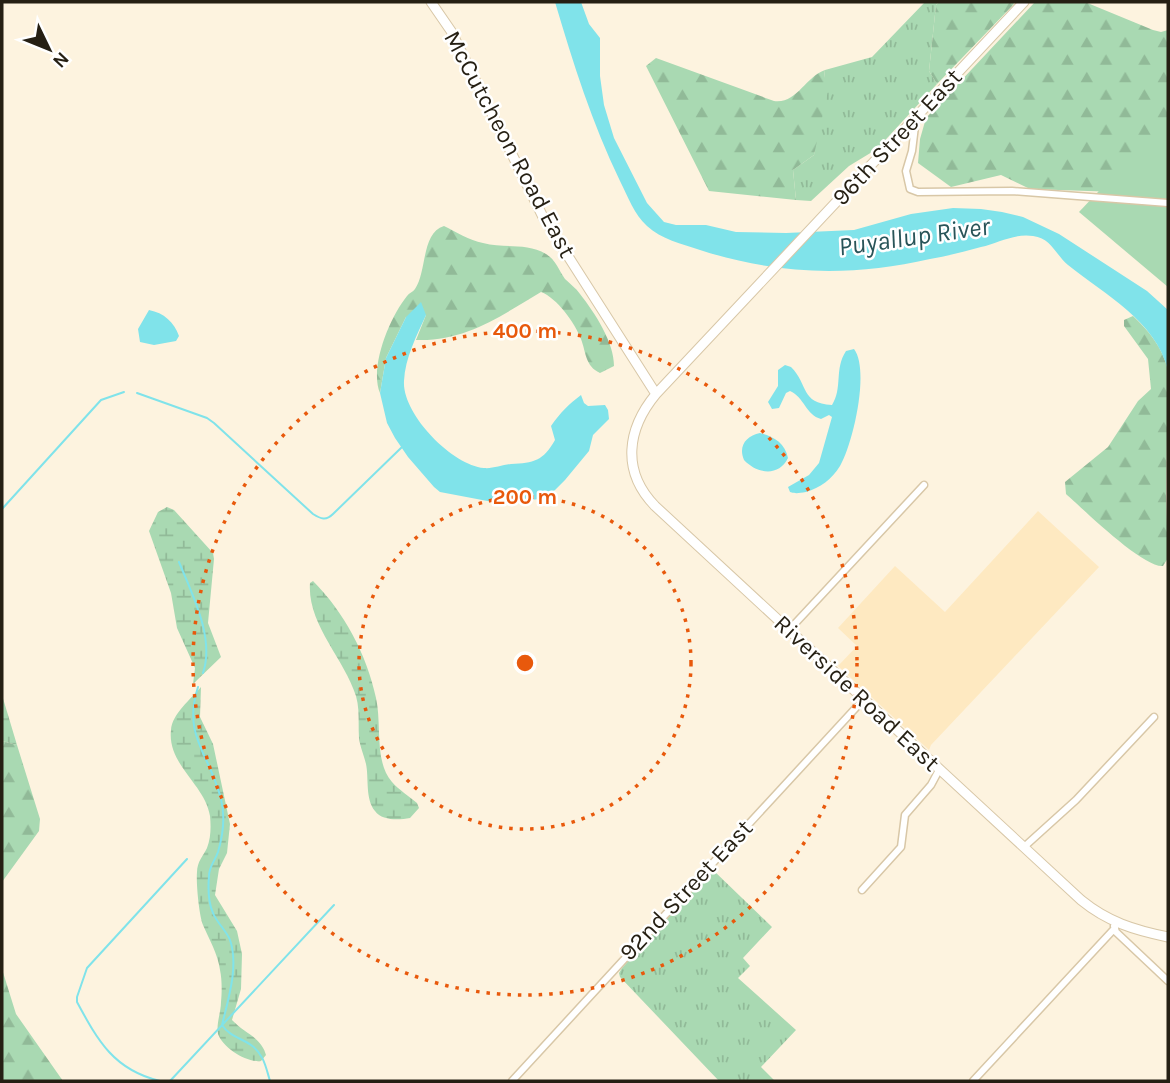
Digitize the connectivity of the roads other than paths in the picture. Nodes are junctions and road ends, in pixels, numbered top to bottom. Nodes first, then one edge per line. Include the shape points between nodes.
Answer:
1 (431, 2) edge
2 (1024, 2) edge
3 (916, 118) junction
4 (1168, 203) edge
5 (656, 394) junction
6 (924, 485) dead end
7 (789, 630) junction
8 (863, 700) junction
9 (1154, 718) dead end
10 (940, 770) junction
11 (1024, 847) junction
12 (862, 890) dead end
13 (1114, 925) junction
14 (1168, 937) edge
15 (1168, 981) edge
16 (512, 1081) edge
17 (973, 1081) edge

1 - 5 street, McCutcheon Road East via 451,31 542,217
2 - 3 street, 96th Street East
3 - 4 street via 906,179 910,189 918,192 1012,191
3 - 5 street, 96th Street East
5 - 7 street, Riverside Road East via 638,420 631,448 642,490
6 - 7 street
7 - 8 street, Riverside Road East
8 - 10 street, Riverside Road East
8 - 16 street, 92nd Street East
9 - 11 street
10 - 11 street, Riverside Road East
10 - 12 street via 905,815 901,848
11 - 13 street, Riverside Road East
13 - 14 street, Riverside Road East
13 - 15 street
13 - 17 street

